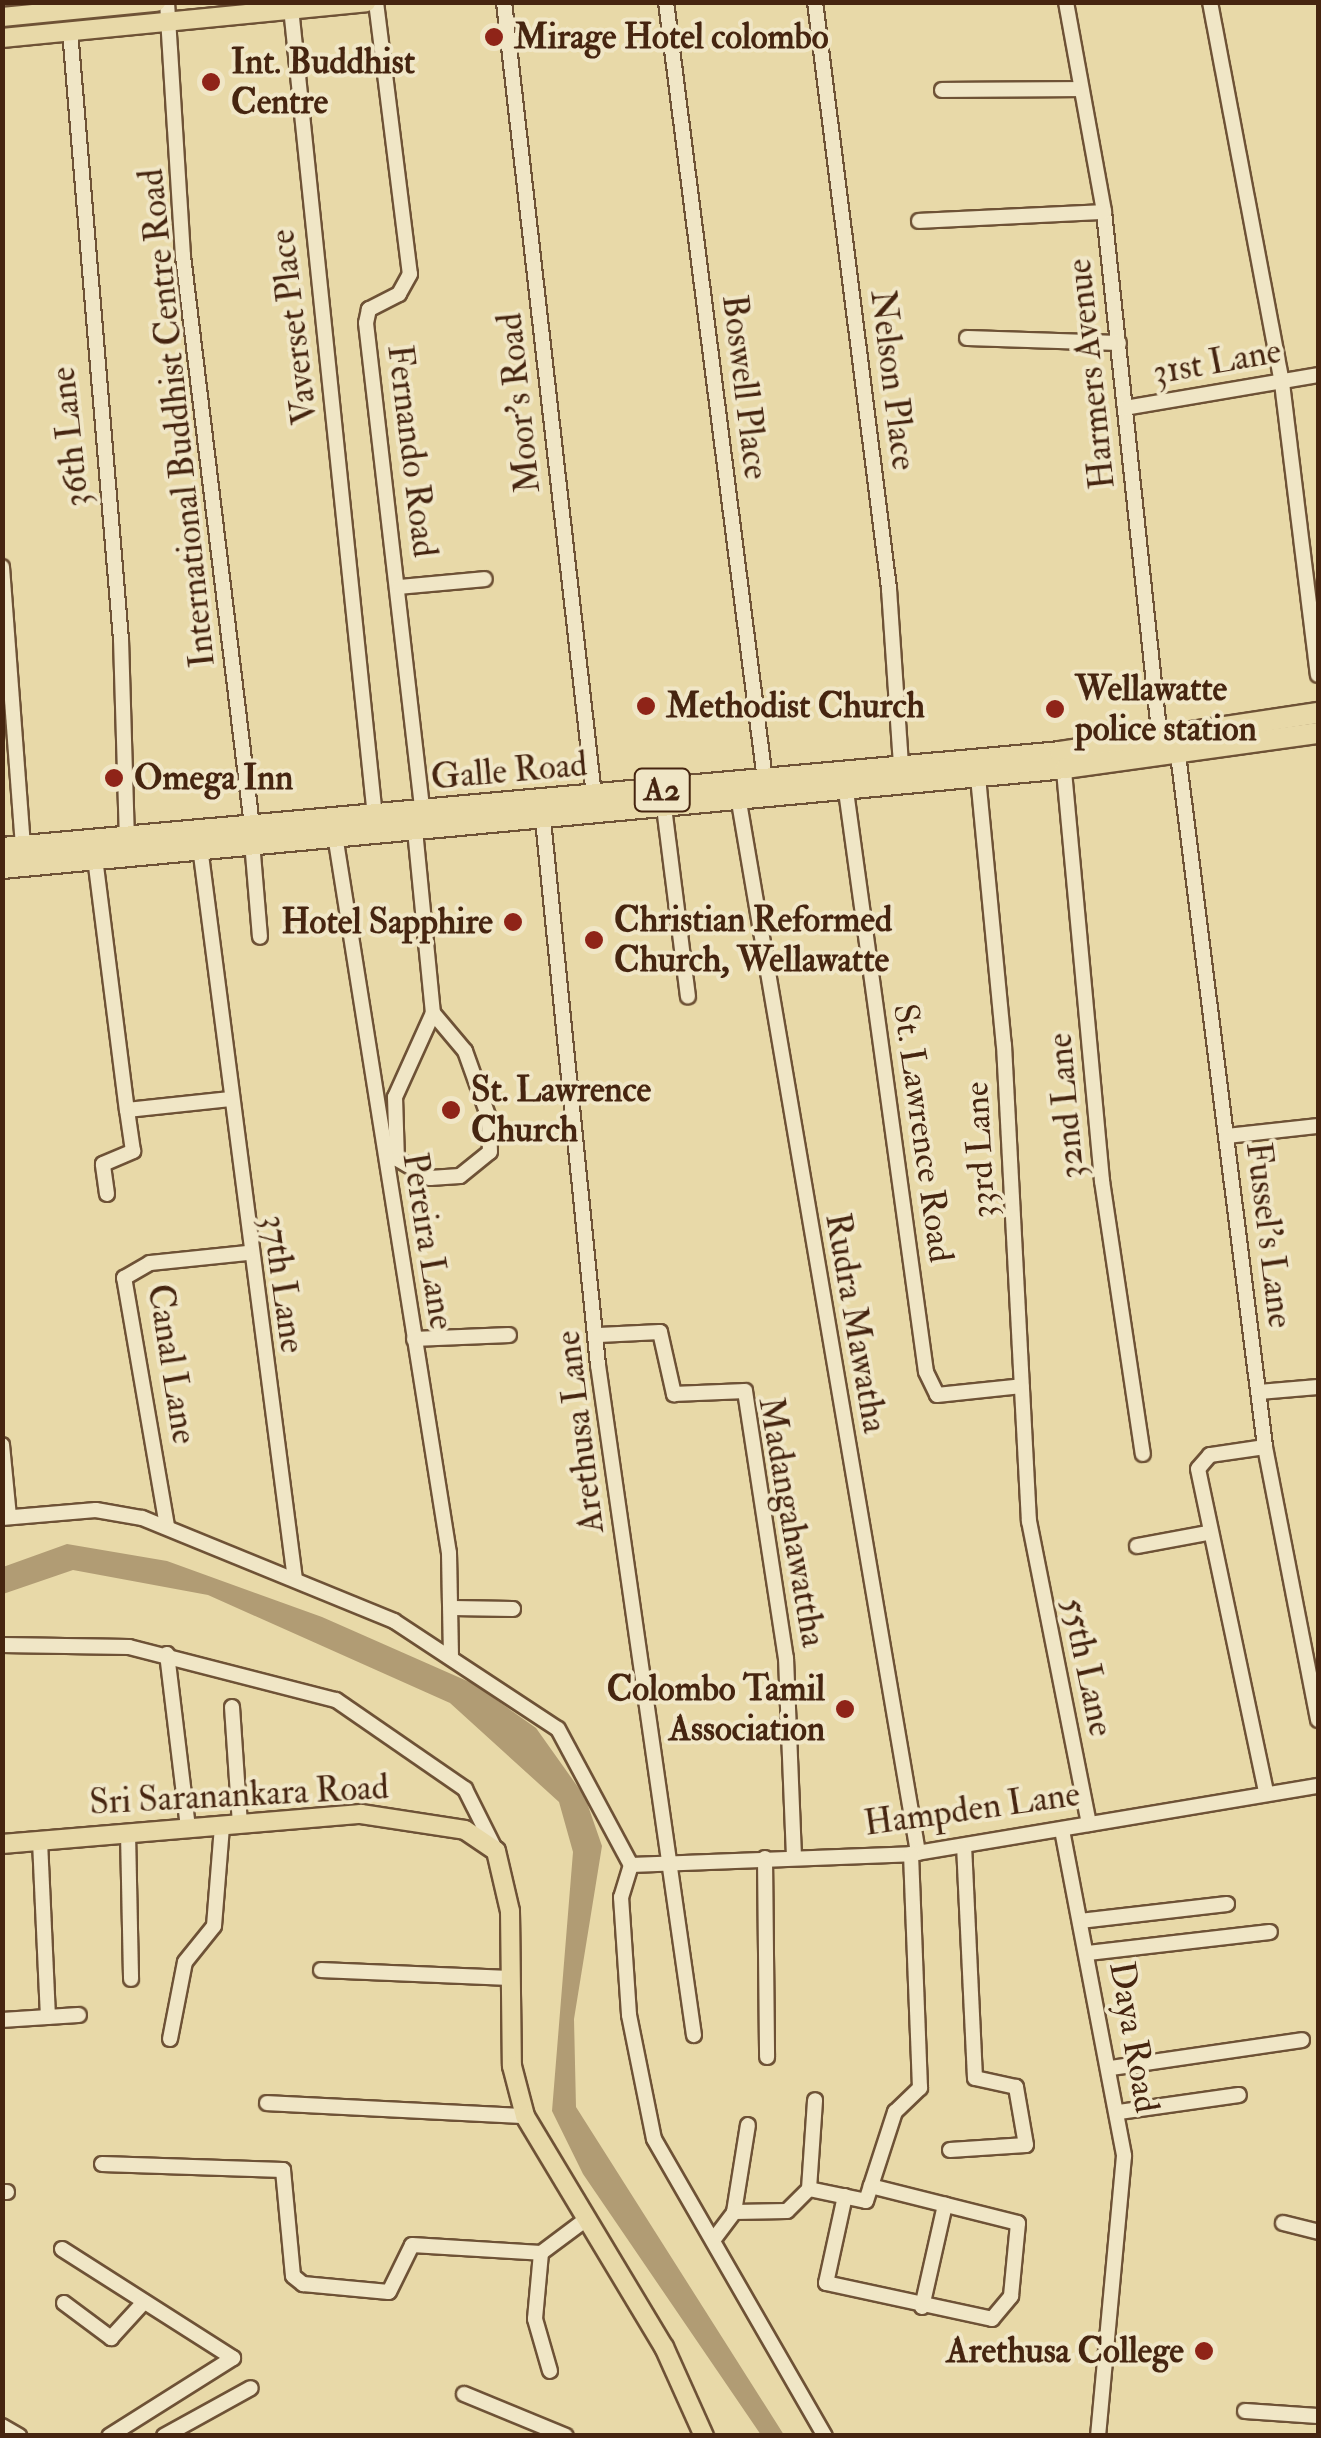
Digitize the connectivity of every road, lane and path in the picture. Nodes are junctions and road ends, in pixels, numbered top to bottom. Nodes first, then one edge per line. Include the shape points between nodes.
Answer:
1 (156, 2) edge
2 (166, 2) edge
3 (366, 2) edge
4 (376, 2) edge
5 (504, 2) edge
6 (666, 2) edge
7 (814, 2) edge
8 (1066, 2) edge
9 (1210, 2) edge
10 (290, 8) junction
11 (2, 17) edge
12 (169, 22) junction
13 (70, 32) junction
14 (2, 38) edge
15 (1081, 88) junction
16 (942, 90) dead end
17 (1104, 212) junction
18 (919, 221) dead end
19 (967, 338) dead end
20 (1119, 342) junction
21 (1318, 374) edge
22 (1282, 382) junction
23 (1126, 408) junction
24 (2, 567) edge
25 (485, 580) dead end
26 (400, 586) junction
27 (1318, 675) edge
28 (1318, 713) edge
29 (1318, 733) edge
30 (1160, 740) junction
31 (1178, 754) junction
32 (1063, 760) junction
33 (901, 766) junction
34 (978, 777) junction
35 (765, 780) junction
36 (846, 791) junction
37 (594, 796) junction
38 (739, 802) junction
39 (664, 807) junction
40 (470, 816) junction
41 (375, 817) junction
42 (543, 820) junction
43 (419, 821) junction
44 (252, 834) junction
45 (126, 836) junction
46 (335, 836) junction
47 (200, 846) junction
48 (13, 847) edge
49 (95, 858) junction
50 (2, 868) edge
51 (260, 937) dead end
52 (688, 996) dead end
53 (433, 1013) junction
54 (230, 1099) junction
55 (127, 1110) junction
56 (1318, 1126) edge
57 (1227, 1136) junction
58 (108, 1194) dead end
59 (247, 1253) junction
60 (509, 1335) dead end
61 (599, 1336) junction
62 (414, 1340) junction
63 (1022, 1386) junction
64 (1318, 1388) edge
65 (1258, 1392) junction
66 (2, 1445) edge
67 (1265, 1447) junction
68 (1143, 1454) dead end
69 (6, 1518) edge
70 (1028, 1520) joint
71 (167, 1526) junction
72 (1208, 1533) junction
73 (1137, 1546) dead end
74 (295, 1579) junction
75 (453, 1608) junction
76 (513, 1610) dead end
77 (2, 1646) edge
78 (167, 1654) junction
79 (451, 1656) junction
80 (232, 1707) dead end
81 (1318, 1720) edge
82 (1318, 1786) edge
83 (1266, 1794) junction
84 (1089, 1824) junction
85 (231, 1826) junction
86 (188, 1828) junction
87 (1062, 1830) junction
88 (128, 1833) junction
89 (40, 1840) junction
90 (2, 1844) edge
91 (964, 1847) junction
92 (496, 1851) junction
93 (914, 1854) junction
94 (794, 1857) junction
95 (765, 1858) junction
96 (672, 1862) junction
97 (631, 1865) junction
98 (1227, 1904) dead end
99 (1080, 1921) junction
100 (1270, 1932) dead end
101 (1088, 1953) junction
102 (321, 1970) dead end
103 (509, 1978) junction
104 (131, 1979) dead end
105 (79, 2015) dead end
106 (48, 2017) junction
107 (2, 2020) edge
108 (694, 2034) dead end
109 (170, 2039) dead end
110 (1302, 2040) dead end
111 (767, 2056) dead end
112 (1111, 2068) junction
113 (1239, 2094) dead end
114 (815, 2100) dead end
115 (266, 2103) dead end
116 (1119, 2112) junction
117 (525, 2116) junction
118 (748, 2125) dead end
119 (950, 2150) dead end
120 (102, 2164) dead end
121 (871, 2186) junction
122 (809, 2189) junction
123 (845, 2196) junction
124 (945, 2205) junction
125 (734, 2212) junction
126 (584, 2221) junction
127 (1283, 2223) dead end
128 (1318, 2232) edge
129 (714, 2239) junction
130 (62, 2249) dead end
131 (540, 2253) junction
132 (144, 2302) junction
133 (64, 2303) dead end
134 (922, 2307) junction
135 (550, 2371) dead end
136 (251, 2388) dead end
137 (464, 2394) dead end
138 (1245, 2411) dead end
139 (1318, 2416) edge
140 (2, 2426) edge
141 (19, 2436) edge
142 (109, 2436) edge
143 (164, 2436) edge
144 (566, 2436) edge
145 (704, 2436) edge
146 (825, 2436) edge
147 (1098, 2436) edge

1 - 11 main road
2 - 12 street, International Buddhist Centre Road
3 - 10 main road
4 - 26 street, Fernando Road via 410,274 399,294 369,308 366,324
5 - 37 street, Moor's Road
6 - 35 street, Boswell Place
7 - 33 street, Nelson Place via 889,589
8 - 15 street, Harmers Avenue
9 - 22 street
10 - 12 main road
10 - 41 street, Vaverset Place
12 - 13 main road
12 - 44 street, International Buddhist Centre Road via 183,256
13 - 14 main road
13 - 45 street, 36th Lane via 122,639
15 - 16 street
15 - 17 street, Harmers Avenue
17 - 18 street
17 - 20 street, Harmers Avenue
19 - 20 street
20 - 23 street, Harmers Avenue
21 - 22 street, 31st Lane
22 - 23 street, 31st Lane
22 - 27 street
23 - 30 street, Harmers Avenue
24 - 48 street
25 - 26 street
26 - 43 street, Fernando Road
28 - 30 highway, Galle Road / A2
29 - 31 highway, Galle Road / A2
30 - 32 highway, Galle Road / A2
31 - 32 highway, Galle Road / A2
31 - 57 street, Fussel's Lane
32 - 33 highway, Galle Road / A2
32 - 34 highway, Galle Road / A2
32 - 68 street, 32nd Lane via 1102,1182
33 - 35 highway, Galle Road / A2
34 - 36 highway, Galle Road / A2
34 - 63 street, 33rd Lane
35 - 37 highway, Galle Road / A2
36 - 38 highway, Galle Road / A2
36 - 63 street, St. Lawrence Road via 926,1372 938,1396
37 - 40 highway, Galle Road / A2
38 - 39 highway, Galle Road / A2
38 - 93 street, Rudra Mawatha
39 - 42 highway, Galle Road / A2
39 - 52 street
40 - 42 highway, Galle Road / A2
40 - 43 highway, Galle Road / A2
41 - 43 highway, Galle Road / A2
41 - 44 highway, Galle Road / A2
42 - 61 street, Arethusa Lane
43 - 46 highway, Galle Road / A2
43 - 53 street, Fernando Road
44 - 45 highway, Galle Road / A2
44 - 46 highway, Galle Road / A2
44 - 47 highway, Galle Road / A2
44 - 51 street, International Buddhist Centre Road
45 - 48 highway, Galle Road / A2
46 - 62 street, Pereira Lane
47 - 49 highway, Galle Road / A2
47 - 54 street, 37th Lane
49 - 50 highway, Galle Road / A2
49 - 55 street
53 - 53 street via 407,1055 393,1125 397,1159 430,1178 460,1176 490,1152 483,1090
54 - 55 street
54 - 59 street, 37th Lane
55 - 58 street via 133,1151 103,1164
56 - 57 street
57 - 65 street, Fussel's Lane
59 - 71 street, Canal Lane via 150,1263 124,1278
59 - 74 street, 37th Lane
60 - 62 street
61 - 94 street, Madangahawattha via 660,1332 674,1394 745,1391 786,1658
61 - 96 street, Arethusa Lane
62 - 75 street, Pereira Lane
63 - 70 street, 33rd Lane
64 - 65 street
65 - 67 street, Fussel's Lane
66 - 69 street
67 - 72 street via 1200,1460
67 - 81 street, Fussel's Lane
69 - 71 street via 96,1510
70 - 84 street, 55th Lane
71 - 74 street
72 - 73 street
72 - 83 street
74 - 79 street
75 - 76 street
75 - 79 street, Pereira Lane
77 - 78 street
78 - 86 street
78 - 92 street via 336,1700 396,1733 465,1789
79 - 97 street via 558,1729
80 - 85 street
82 - 83 street, Hampden Lane
83 - 84 street, Hampden Lane
84 - 87 street, Hampden Lane
85 - 86 main road, Sri Saranankara Road
85 - 92 main road, Sri Saranankara Road via 414,1818 465,1830
85 - 109 street via 214,1926 186,1962
86 - 88 main road, Sri Saranankara Road
87 - 91 street, Hampden Lane
87 - 99 street, Daya Road
88 - 89 main road, Sri Saranankara Road
88 - 104 street
89 - 90 main road, Sri Saranankara Road
89 - 106 street
91 - 93 street, Hampden Lane
91 - 119 street via 975,2078 1016,2087 1026,2145
92 - 103 main road via 510,1911
93 - 94 street, Hampden Lane
93 - 121 street, Rudra Mawatha via 920,2088 894,2112
94 - 95 street, Hampden Lane
95 - 96 street, Hampden Lane
95 - 111 street
96 - 97 street, Hampden Lane
96 - 108 street, Arethusa Lane
97 - 129 street via 621,1897 629,2016 654,2140
98 - 99 street
99 - 101 street, Daya Road
100 - 101 street
101 - 112 street, Daya Road
102 - 103 street
103 - 117 main road via 512,2066
105 - 106 street
106 - 107 street
110 - 112 street
112 - 116 street, Daya Road
113 - 116 street
114 - 122 street
115 - 117 street
116 - 147 street, Daya Road via 1124,2156
117 - 126 main road
118 - 125 street
120 - 131 street via 283,2170 294,2276 303,2284 388,2292 412,2245
121 - 123 street via 866,2202
121 - 124 street
122 - 123 street
122 - 125 street via 787,2210
123 - 134 street via 826,2283
124 - 134 street
124 - 134 street via 1024,2231 1011,2296 992,2319
125 - 129 street
126 - 131 street
126 - 145 main road via 664,2347
127 - 128 street
129 - 146 street
130 - 132 street
131 - 135 street via 536,2319
132 - 133 street via 111,2338
132 - 142 street via 233,2358
136 - 143 street
137 - 144 street
138 - 139 street
140 - 141 street

